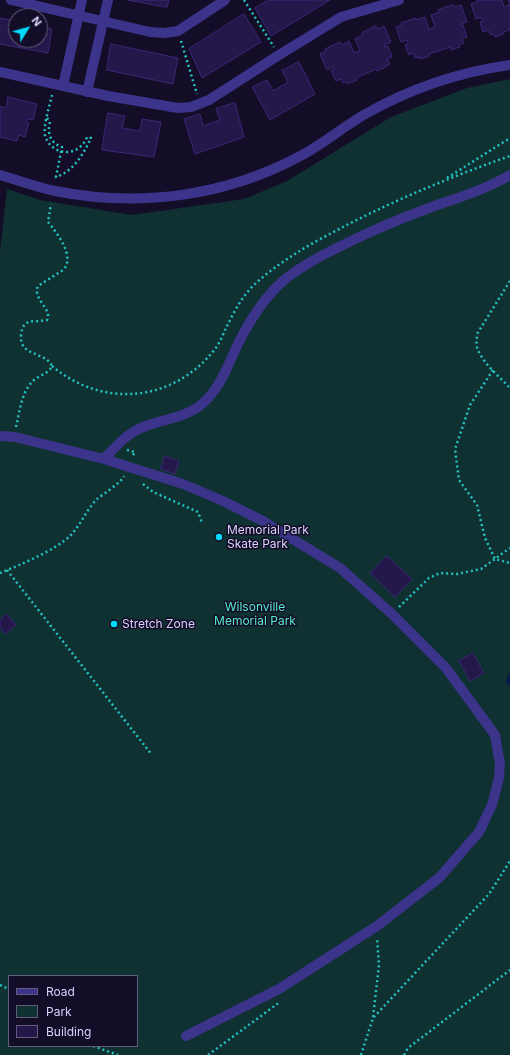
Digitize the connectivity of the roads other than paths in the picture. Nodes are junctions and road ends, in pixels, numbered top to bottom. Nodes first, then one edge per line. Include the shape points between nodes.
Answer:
1 (11, 0) edge
2 (82, 0) edge
3 (108, 0) edge
4 (225, 0) edge
5 (399, 0) edge
6 (79, 15) junction
7 (103, 21) junction
8 (510, 65) edge
9 (0, 72) edge
10 (63, 86) junction
11 (87, 92) junction
12 (0, 175) edge
13 (510, 175) edge
14 (0, 436) edge
15 (104, 459) junction
16 (186, 1036) dead end

1 - 6 street
2 - 6 street
3 - 7 street
4 - 7 street via 178,31 150,32
5 - 11 street via 341,17 209,100 191,107 178,108
6 - 7 street
6 - 10 street
7 - 11 street
8 - 12 street via 448,79 415,91 373,110 276,169 204,192 172,197 118,199 54,190
9 - 10 street
10 - 11 street
13 - 15 street via 486,188 374,230 320,256 294,272 282,282 253,317 222,380 202,405 133,432
14 - 15 street via 15,437
15 - 16 street via 183,484 223,501 263,521 340,568 392,614 446,668 495,735 500,764 492,805 479,832 439,878 377,926 279,989

